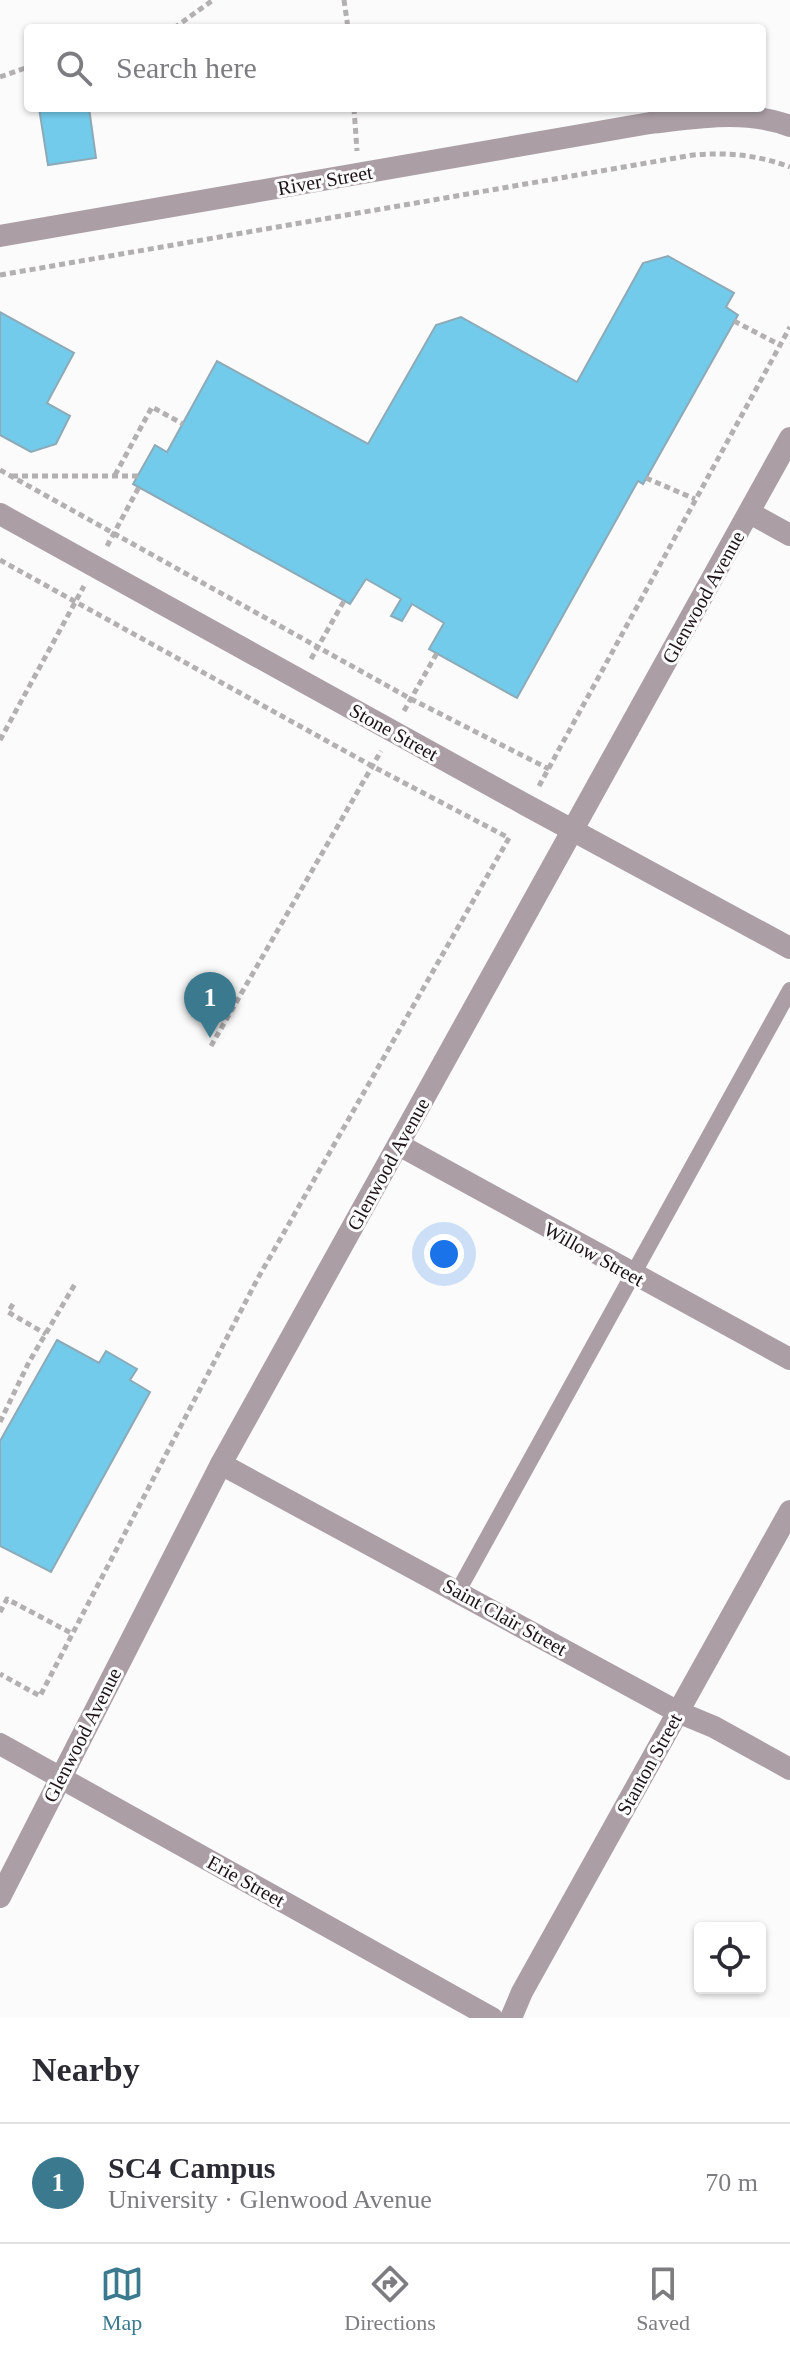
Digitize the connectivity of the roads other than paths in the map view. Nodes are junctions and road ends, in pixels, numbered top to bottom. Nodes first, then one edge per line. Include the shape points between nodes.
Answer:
1 (790, 126) edge
2 (0, 236) edge
3 (790, 438) edge
4 (750, 513) junction
5 (0, 514) edge
6 (790, 535) edge
7 (574, 830) junction
8 (790, 948) edge
9 (790, 990) edge
10 (399, 1145) junction
11 (633, 1275) junction
12 (790, 1359) edge
13 (221, 1464) junction
14 (790, 1511) edge
15 (458, 1591) junction
16 (678, 1712) junction
17 (0, 1744) edge
18 (790, 1769) edge
19 (60, 1778) junction
20 (0, 1897) edge
21 (492, 2018) edge
22 (511, 2018) edge

1 - 2 street, River Street via 722,115 650,123
3 - 4 street, Glenwood Avenue
4 - 6 street
4 - 7 street, Glenwood Avenue
5 - 7 street, Stone Street
7 - 8 street, Stone Street
7 - 10 street, Glenwood Avenue
9 - 11 lane
10 - 11 street, Willow Street
10 - 13 street, Glenwood Avenue
11 - 12 street, Willow Street
11 - 15 lane
13 - 15 street, Saint Clair Street
13 - 19 street, Glenwood Avenue
14 - 16 street, Stanton Street
15 - 16 street, Saint Clair Street
16 - 18 street, Saint Clair Street
16 - 22 street, Stanton Street
17 - 19 street, Erie Street
19 - 20 street, Glenwood Avenue
19 - 21 street, Erie Street

